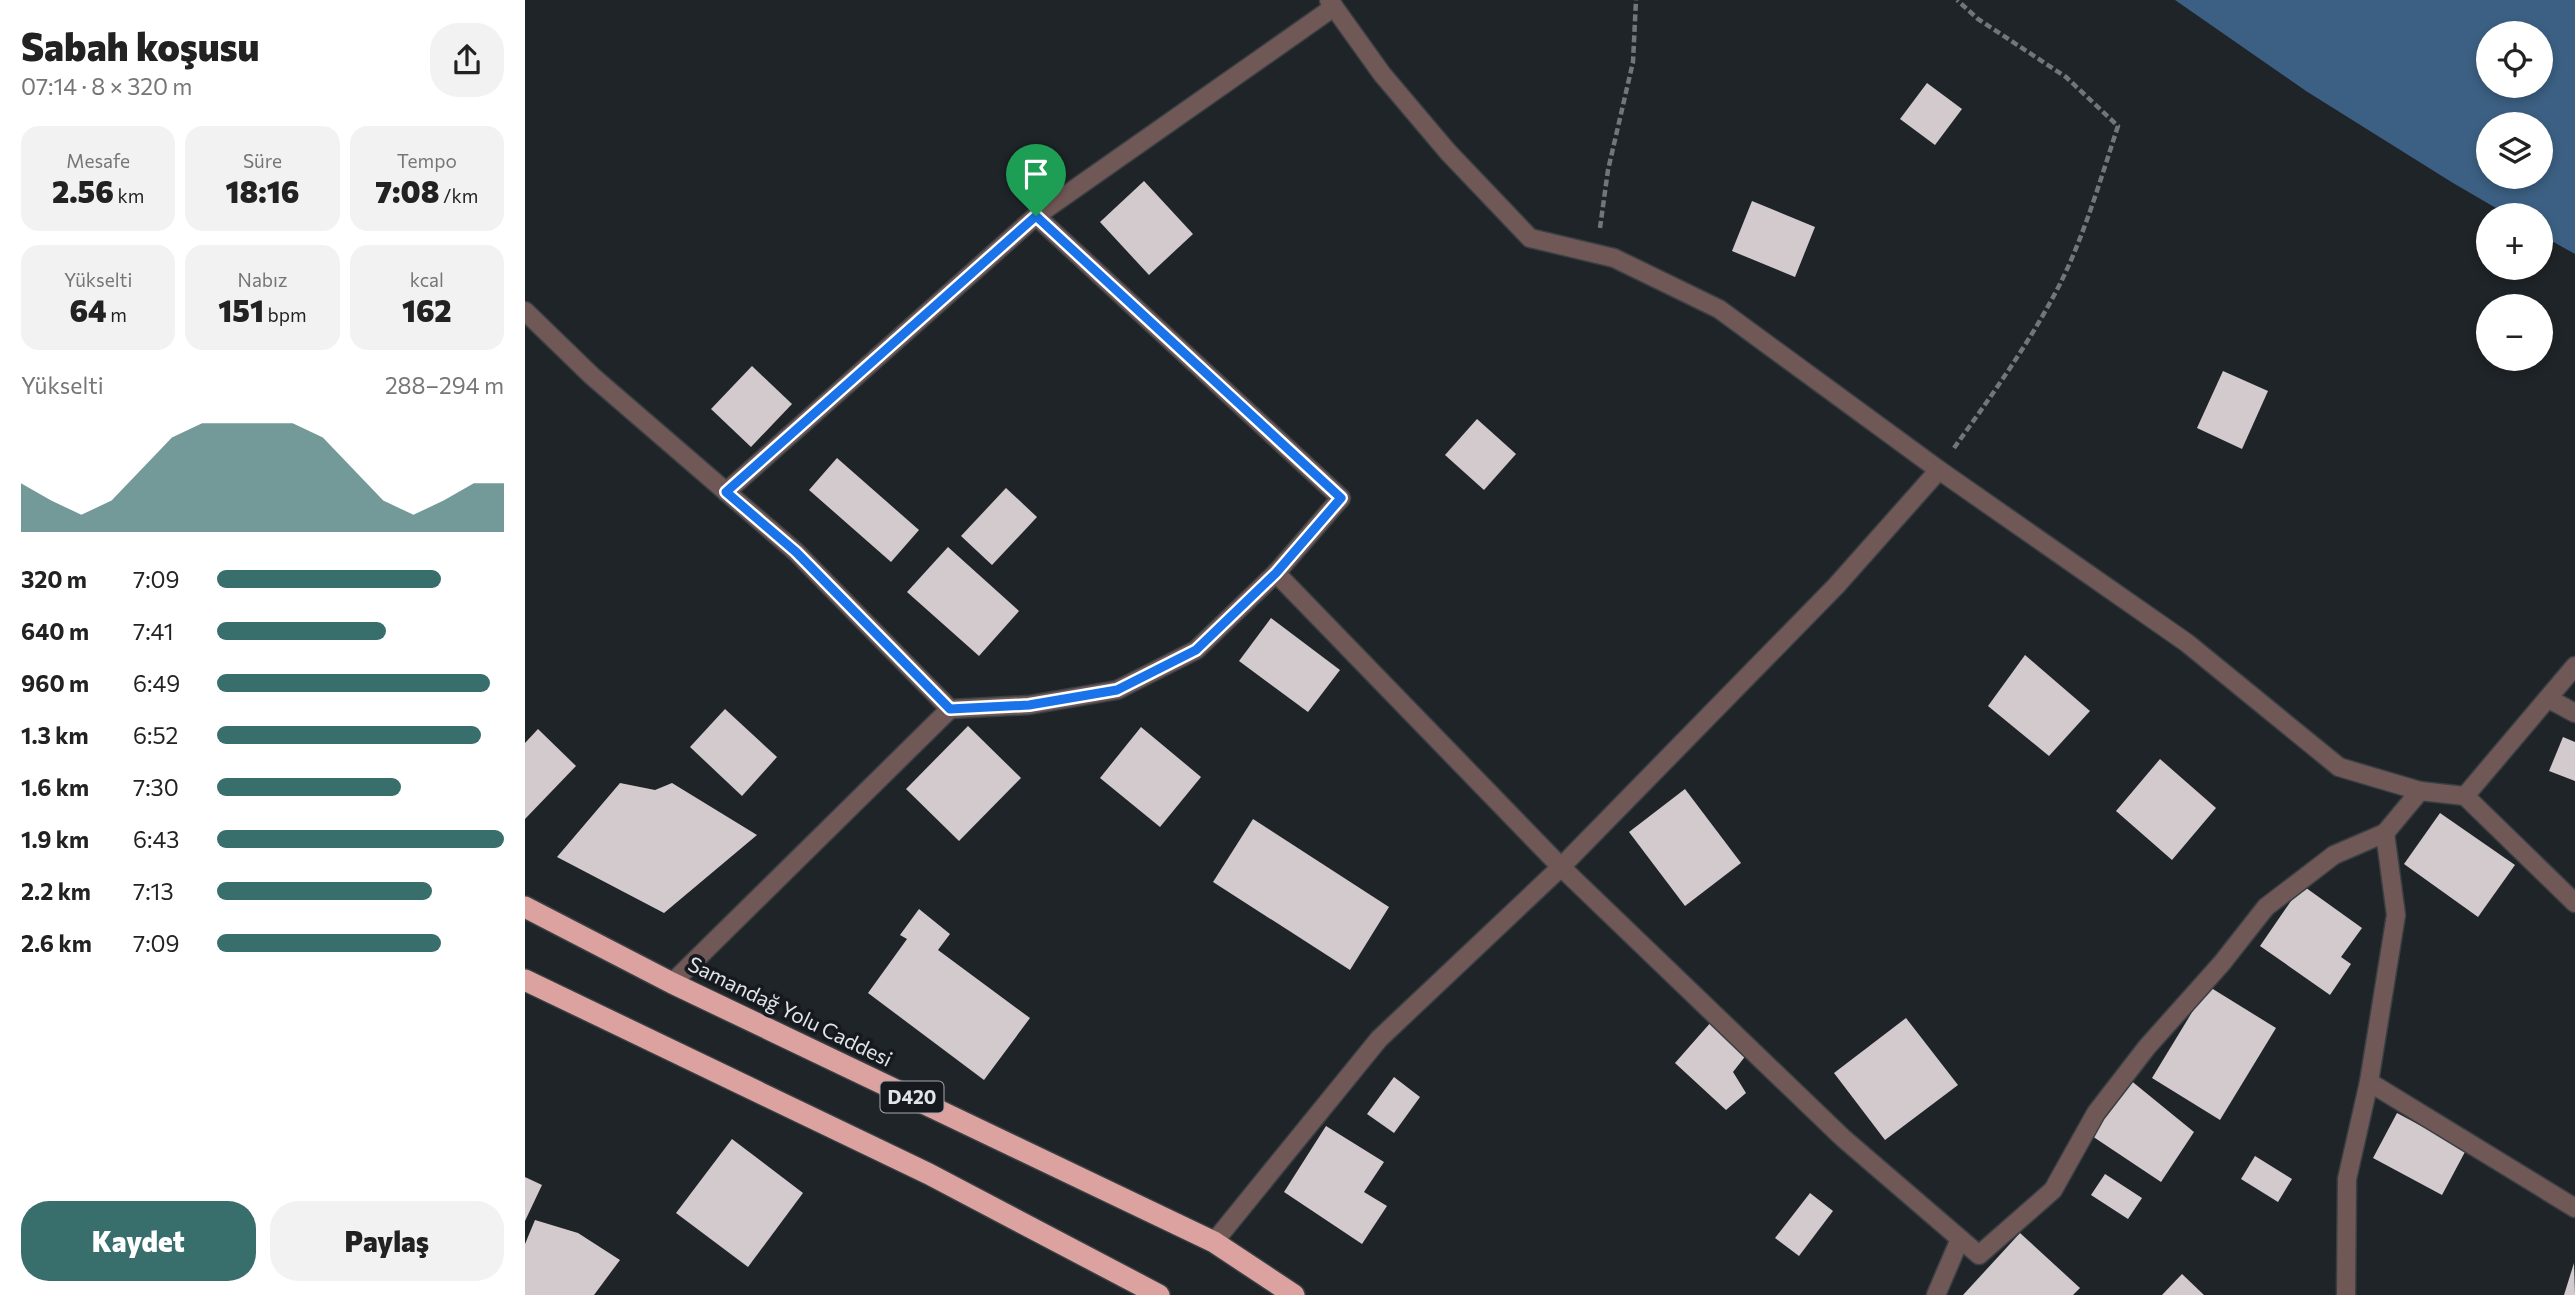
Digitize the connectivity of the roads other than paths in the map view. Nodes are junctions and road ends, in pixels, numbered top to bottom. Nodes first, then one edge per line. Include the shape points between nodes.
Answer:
1 (1332, 4) edge
2 (1036, 216) junction
3 (525, 311) edge
4 (1939, 470) junction
5 (726, 492) junction
6 (1276, 573) junction
7 (2575, 666) edge
8 (2549, 699) junction
9 (950, 709) junction
10 (2575, 713) edge
11 (2420, 791) junction
12 (2465, 796) junction
13 (2385, 834) junction
14 (1561, 867) junction
15 (2575, 903) edge
16 (525, 907) edge
17 (525, 980) edge
18 (672, 983) junction
19 (2369, 1082) junction
20 (2575, 1208) edge
21 (1960, 1239) junction
22 (1214, 1242) junction
23 (1159, 1295) edge
24 (1294, 1295) edge
25 (1936, 1295) edge
26 (2346, 1295) edge

1 - 2 street
1 - 4 street via 1381,74 1530,238 1613,258 1719,309
2 - 5 street
2 - 6 street via 1341,498
3 - 5 street via 591,376
4 - 11 street via 2187,643 2339,767
4 - 14 street via 1836,586
5 - 9 street via 796,552
6 - 9 street via 1196,650 1117,690 1029,705
6 - 14 street
7 - 8 street
8 - 10 street
8 - 12 street
9 - 18 street
11 - 12 street
11 - 13 street
12 - 15 street
13 - 19 street via 2396,915
13 - 21 street via 2334,855 2266,907 2096,1113 2053,1190 1979,1255
14 - 21 street via 1843,1139
14 - 22 street via 1379,1039
16 - 18 highway, Samandağ Yolu Caddesi / D420
17 - 23 highway via 929,1174
18 - 22 highway, Samandağ Yolu Caddesi / D420
19 - 20 street
19 - 26 street via 2347,1179
21 - 25 street
22 - 24 highway, Samandağ Yolu Caddesi / D420

